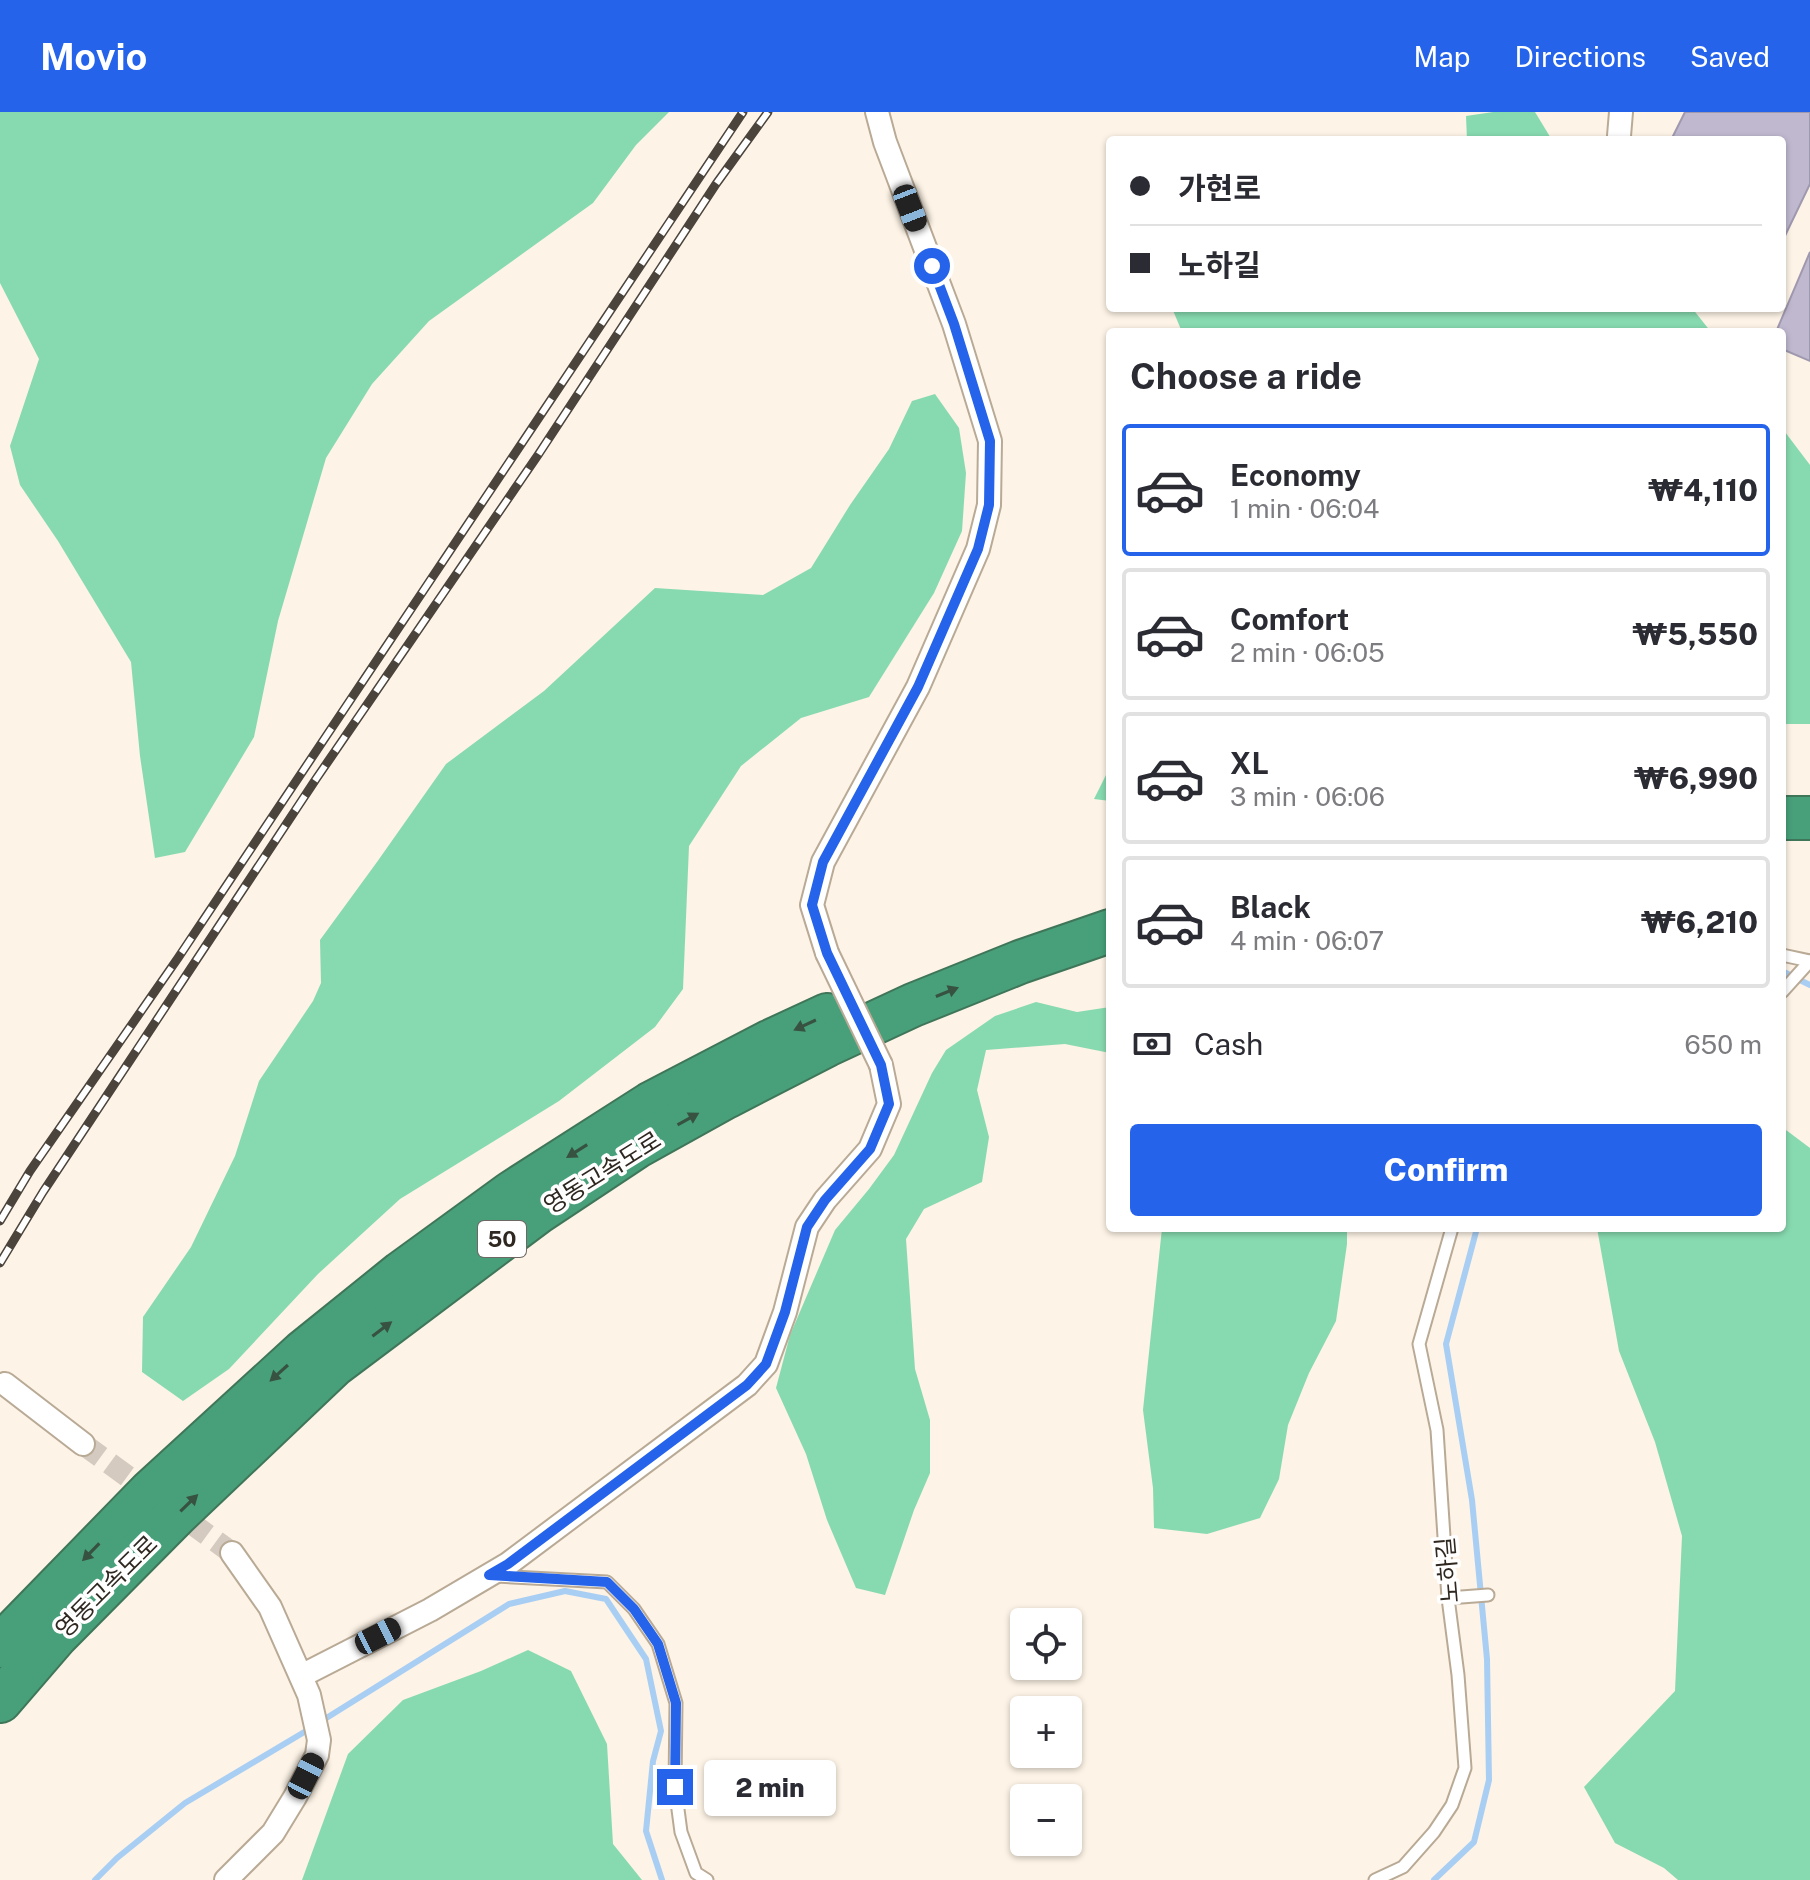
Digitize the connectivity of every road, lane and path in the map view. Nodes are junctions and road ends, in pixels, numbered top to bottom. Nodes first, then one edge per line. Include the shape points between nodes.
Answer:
1 (877, 112) edge
2 (1621, 112) edge
3 (1619, 136) dead end
4 (1786, 791) edge
5 (1810, 791) edge
6 (1786, 818) edge
7 (1810, 818) edge
8 (1106, 902) edge
9 (1106, 932) edge
10 (1786, 956) edge
11 (1808, 963) edge
12 (1786, 988) edge
13 (1451, 1232) edge
14 (5, 1384) dead end
15 (83, 1444) tunnel mouth
16 (232, 1553) tunnel mouth
17 (489, 1575) junction
18 (1488, 1595) dead end
19 (1448, 1598) junction
20 (0, 1646) edge
21 (305, 1686) junction
22 (0, 1701) edge
23 (226, 1880) edge
24 (707, 1880) edge
25 (1375, 1880) edge

1 - 17 street, bridge via 990,441 989,505 978,549 918,687 823,862 812,905 827,953 881,1065 889,1104 870,1149 807,1227 766,1364 747,1385
2 - 3 street
4 - 5 highway
6 - 7 highway
8 -> 20 highway, 영동고속도로 / 50 via 988,945 771,1041 650,1104 511,1193 303,1352 150,1492
22 -> 9 highway, 영동고속도로 / 50 via 56,1636 177,1514 334,1365 538,1212 636,1147 827,1045 913,1005
10 - 11 lane
11 - 12 lane
13 - 19 lane, 노하길 via 1419,1344 1437,1430
14 - 15 street
16 - 21 street via 270,1607
17 - 21 street
17 - 24 lane via 607,1582 634,1609 658,1644 676,1703 675,1787 681,1832 696,1873
18 - 19 lane
19 - 25 lane, 노하길 via 1465,1768 1452,1805 1434,1832 1403,1867
21 - 23 street via 319,1740 317,1755 273,1833

